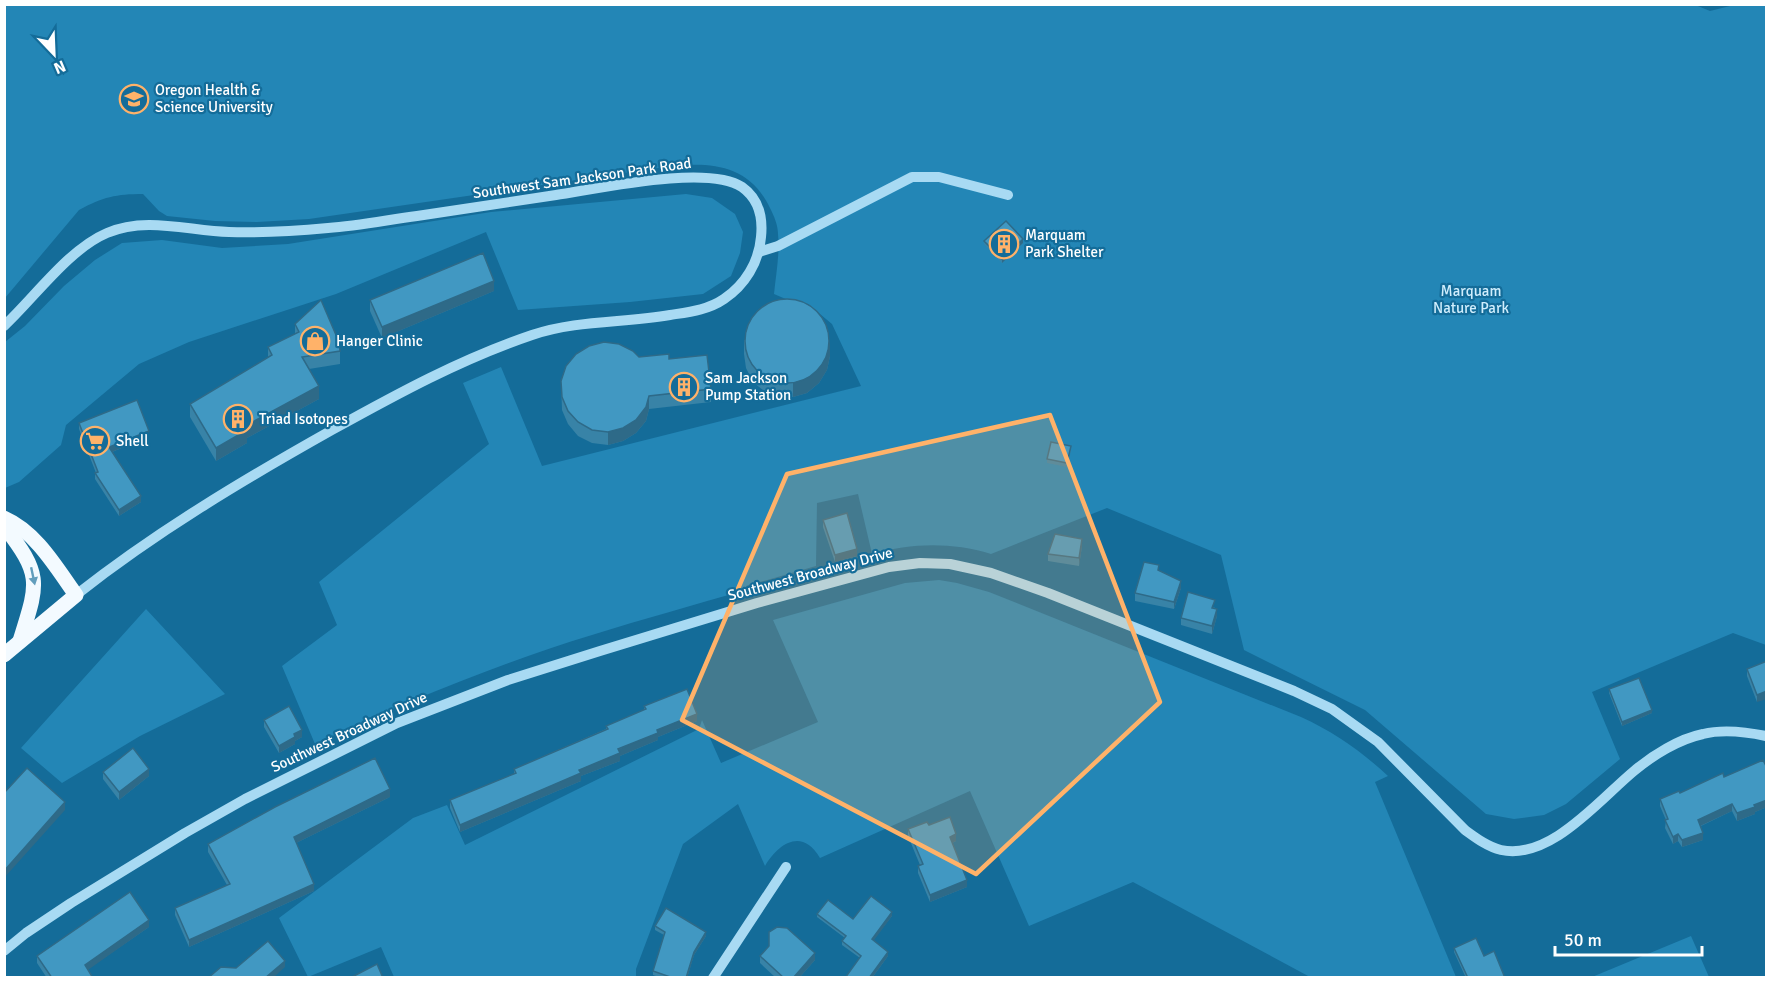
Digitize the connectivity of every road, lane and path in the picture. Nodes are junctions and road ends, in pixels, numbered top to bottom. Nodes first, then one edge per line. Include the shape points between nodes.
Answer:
1 (1008, 195) dead end
2 (759, 252) junction
3 (4, 326) edge
4 (4, 518) edge
5 (4, 526) edge
6 (76, 595) junction
7 (20, 641) junction
8 (4, 655) edge
9 (1767, 736) edge
10 (786, 867) dead end
11 (4, 951) edge
12 (713, 978) edge

1 - 2 street via 939,177 912,177
2 - 3 street, Southwest Sam Jackson Park Road via 760,212 744,188 733,182 691,177 327,228 229,232 139,224 106,233 89,243
2 - 6 street, Southwest Sam Jackson Park Road via 750,273 734,292 709,307 536,333 414,384 194,512
4 - 6 main road via 29,534
5 -> 7 main road via 26,555 35,581
6 - 7 main road
7 - 8 main road
9 - 11 street, Southwest Broadway Drive via 1714,732 1687,739 1635,770 1554,838 1537,847 1500,850 1465,830 1392,755 1332,709 1048,593 991,573 950,564 920,563 889,567 758,603 588,655 508,680 397,723 185,833 71,903
10 - 12 street

